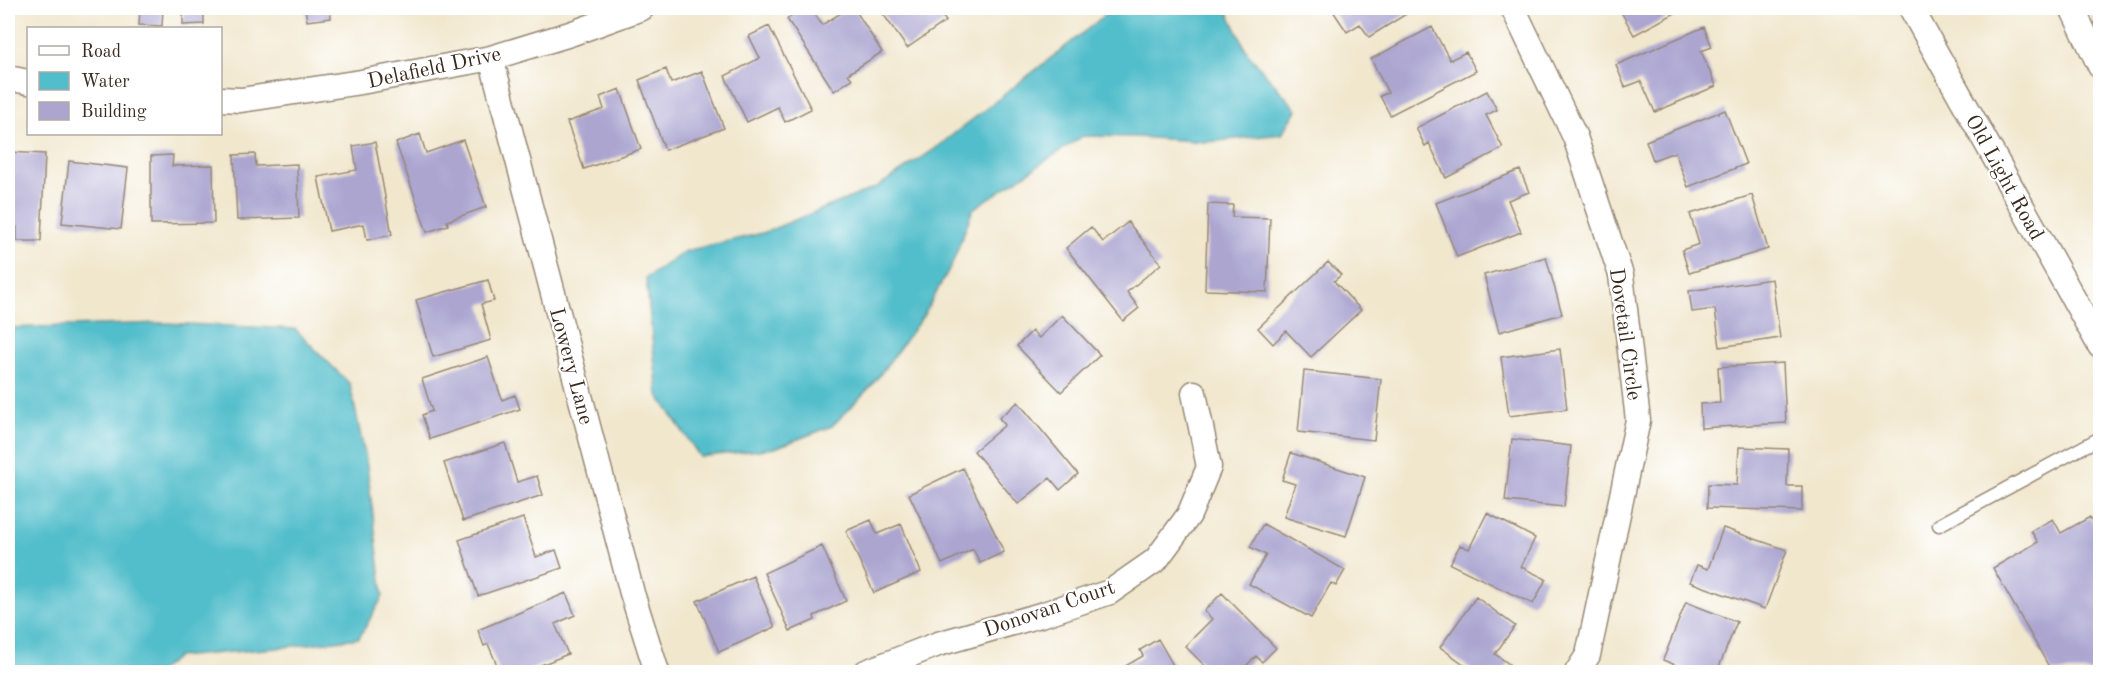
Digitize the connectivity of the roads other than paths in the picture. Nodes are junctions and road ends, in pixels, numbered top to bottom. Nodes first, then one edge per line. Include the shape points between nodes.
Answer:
1 (642, 8) edge
2 (1514, 8) edge
3 (1911, 8) edge
4 (2072, 8) edge
5 (491, 58) junction
6 (2100, 66) edge
7 (8, 78) edge
8 (27, 82) edge
9 (222, 99) edge
10 (2100, 346) edge
11 (1194, 393) dead end
12 (2100, 438) edge
13 (1939, 525) dead end
14 (657, 672) edge
15 (866, 672) edge
16 (1577, 672) edge

1 - 5 street, Delafield Drive
2 - 16 street, Dovetail Circle via 1575,137 1621,275 1638,420 1588,656
3 - 10 street, Old Light Road
4 - 6 street
5 - 9 street, Delafield Drive via 361,82 241,100
5 - 14 street, Lowery Lane via 632,593
7 - 8 street
11 - 15 street, Donovan Court via 1209,467 1189,515 1156,560 1110,592 938,644
12 - 13 lane

